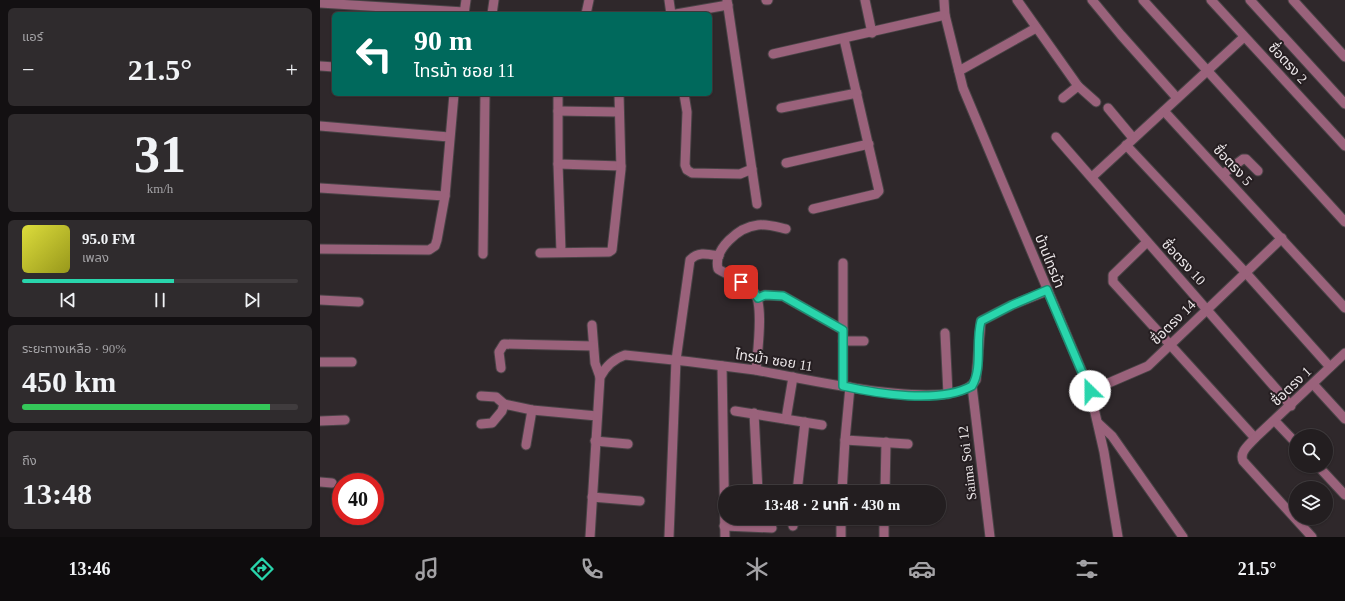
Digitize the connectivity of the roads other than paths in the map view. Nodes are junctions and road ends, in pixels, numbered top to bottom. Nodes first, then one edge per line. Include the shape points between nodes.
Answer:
1 (466, 0) edge
2 (494, 0) edge
3 (589, 0) edge
4 (669, 0) edge
5 (865, 0) edge
6 (944, 0) edge
7 (1017, 0) edge
8 (1092, 0) edge
9 (1143, 0) edge
10 (1211, 0) edge
11 (1250, 0) edge
12 (1293, 0) edge
13 (728, 2) edge
14 (320, 3) edge
15 (450, 12) edge
16 (464, 12) edge
17 (492, 12) edge
18 (586, 12) edge
19 (671, 12) edge
20 (685, 12) edge
21 (945, 15) junction
22 (1036, 28) junction
23 (872, 33) junction
24 (1244, 37) junction
25 (844, 39) junction
26 (772, 54) dead end
27 (1345, 56) edge
28 (320, 66) edge
29 (332, 67) edge
30 (958, 71) junction
31 (1207, 72) junction
32 (1078, 86) junction
33 (856, 93) junction
34 (454, 96) edge
35 (485, 96) edge
36 (558, 96) edge
37 (619, 96) edge
38 (684, 96) edge
39 (1063, 98) dead end
40 (1177, 98) junction
41 (1096, 102) dead end
42 (1345, 104) edge
43 (781, 108) dead end
44 (1108, 108) dead end
45 (558, 111) junction
46 (1164, 111) junction
47 (619, 112) junction
48 (320, 126) edge
49 (449, 137) junction
50 (1056, 137) dead end
51 (1133, 138) junction
52 (869, 144) junction
53 (1126, 145) junction
54 (1345, 146) edge
55 (786, 163) dead end
56 (558, 164) junction
57 (621, 166) junction
58 (752, 169) junction
59 (1258, 171) dead end
60 (1223, 174) junction
61 (1092, 177) junction
62 (320, 188) edge
63 (445, 196) junction
64 (757, 204) dead end
65 (813, 209) dead end
66 (1345, 222) edge
67 (786, 229) dead end
68 (1282, 238) junction
69 (1147, 242) junction
70 (320, 249) edge
71 (561, 252) junction
72 (540, 253) dead end
73 (483, 254) dead end
74 (719, 256) junction
75 (843, 263) dead end
76 (1246, 273) junction
77 (1047, 290) junction
78 (758, 298) junction
79 (320, 300) edge
80 (358, 302) dead end
81 (1207, 308) junction
82 (1345, 308) edge
83 (592, 325) dead end
84 (843, 330) junction
85 (946, 333) dead end
86 (843, 341) junction
87 (864, 341) dead end
88 (1171, 344) junction
89 (594, 346) junction
90 (1345, 353) edge
91 (676, 360) junction
92 (320, 362) edge
93 (352, 362) dead end
94 (722, 366) junction
95 (1330, 367) junction
96 (501, 368) dead end
97 (756, 370) junction
98 (600, 377) junction
99 (793, 377) junction
100 (1313, 384) junction
101 (847, 386) junction
102 (972, 386) junction
103 (1090, 391) junction
104 (948, 394) junction
105 (481, 396) dead end
106 (504, 404) junction
107 (1291, 406) junction
108 (532, 410) junction
109 (735, 411) dead end
110 (754, 413) junction
111 (597, 416) junction
112 (786, 419) junction
113 (1345, 419) edge
114 (345, 420) dead end
115 (320, 421) edge
116 (1275, 421) junction
117 (805, 422) junction
118 (1098, 423) junction
119 (481, 424) dead end
120 (822, 425) dead end
121 (1289, 436) edge
122 (1255, 438) junction
123 (844, 440) junction
124 (595, 441) junction
125 (886, 442) junction
126 (628, 444) dead end
127 (908, 444) dead end
128 (526, 445) dead end
129 (1325, 473) edge
130 (320, 482) edge
131 (332, 483) dead end
132 (758, 485) edge
133 (798, 485) edge
134 (842, 485) edge
135 (885, 485) edge
136 (1345, 495) edge
137 (592, 497) junction
138 (640, 500) dead end
139 (841, 525) edge
140 (884, 525) edge
141 (724, 526) junction
142 (772, 528) dead end
143 (590, 537) edge
144 (669, 537) edge
145 (725, 537) edge
146 (841, 537) edge
147 (884, 537) edge
148 (990, 537) edge
149 (1118, 537) edge
150 (1183, 537) edge
151 (1312, 537) edge

1 - 16 street
2 - 17 street
3 - 18 street
4 - 19 street
5 - 23 street
6 - 21 street, บ้านไทรม้า
7 - 22 street
8 - 40 street
9 - 31 street
10 - 24 street, ซื่อตรง 2
11 - 42 street
12 - 27 street
13 - 20 street
13 - 58 street
14 - 15 street
21 - 23 street
21 - 30 street, บ้านไทรม้า
22 - 30 street
22 - 32 street
23 - 25 street
24 - 31 street
24 - 54 street, ซื่อตรง 2
25 - 26 street
25 - 33 street
28 - 29 street
30 - 77 street, บ้านไทรม้า
31 - 40 street
31 - 66 street
32 - 39 street
32 - 41 street
33 - 43 street
33 - 52 street
34 - 49 street
35 - 73 street
36 - 45 street
37 - 47 street
38 - 58 street via 687,112 687,170 692,173 740,174
40 - 46 street
44 - 51 street
45 - 47 street
45 - 56 street
46 - 51 street
46 - 60 street, ซื่อตรง 5
47 - 57 street
48 - 49 street
49 - 63 street
50 - 61 street, ซื่อตรง 10
51 - 53 street
52 - 55 street
52 - 65 street via 878,194
53 - 61 street
53 - 76 street
56 - 57 street
56 - 71 street
57 - 71 street via 612,250
58 - 64 street
59 - 60 street via 1243,159
60 - 68 street, ซื่อตรง 5
61 - 69 street, ซื่อตรง 10
62 - 63 street
63 - 70 street via 438,240 429,250
67 - 74 street via 760,224 750,226 733,235
68 - 76 street, ซื่อตรง 14
68 - 82 street, ซื่อตรง 5
69 - 81 street, ซื่อตรง 10
69 - 88 street via 1113,274 1113,282
71 - 72 street
74 - 78 street via 718,269 753,291
74 - 91 street via 695,255 690,260
75 - 84 street
76 - 81 street, ซื่อตรง 14
76 - 95 street
77 - 102 street via 981,321 978,330 978,370
77 - 103 street, บ้านไทรม้า
78 - 84 street via 765,295 783,296
78 - 97 street
79 - 80 street
81 - 88 street, ซื่อตรง 14
81 - 107 street, ซื่อตรง 10
83 - 89 street
84 - 86 street
85 - 104 street
86 - 87 street
86 - 101 street
88 - 103 street, ซื่อตรง 14 via 1142,370
88 - 122 street
89 - 96 street via 504,344 499,352
89 - 98 street via 595,363
90 - 95 street, ซื่อตรง 1
91 - 94 street, ไทรม้า ซอย 11
91 - 98 street, ไทรม้า ซอย 11 via 625,355 608,364
91 - 144 street
92 - 93 street
94 - 97 street, ไทรม้า ซอย 11
94 - 141 street
95 - 100 street, ซื่อตรง 1
97 - 99 street, ไทรม้า ซอย 11
98 - 111 street
99 - 101 street, ไทรม้า ซอย 11
99 - 112 street
100 - 107 street, ซื่อตรง 1
100 - 113 street
101 - 104 street, ไทรม้า ซอย 11 via 905,395
101 - 123 street
102 - 104 street, ไทรม้า ซอย 11
102 - 148 street, Saima Soi 12
103 - 118 street, บ้านไทรม้า
105 - 106 street via 496,397
106 - 108 street
106 - 119 street via 502,411 492,423
107 - 116 street, ซื่อตรง 1
108 - 111 street
108 - 128 street
109 - 110 street
110 - 112 street
110 - 132 street
111 - 124 street
112 - 117 street
114 - 115 street
116 - 121 street
116 - 122 street, ซื่อตรง 1
117 - 120 street
117 - 133 street
118 - 149 street, บ้านไทรม้า
118 - 150 street via 1112,436
122 - 151 street, ซื่อตรง 1 via 1242,453 1243,461
123 - 125 street
123 - 134 street
124 - 126 street
124 - 137 street
125 - 127 street
125 - 135 street
129 - 136 street
130 - 131 street
137 - 138 street
137 - 143 street
139 - 146 street
140 - 147 street
141 - 142 street
141 - 145 street

